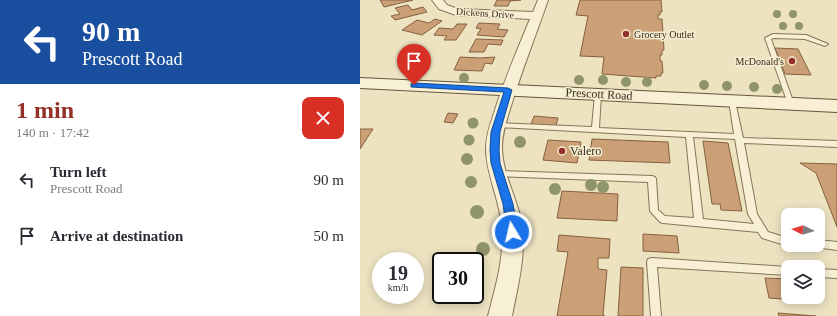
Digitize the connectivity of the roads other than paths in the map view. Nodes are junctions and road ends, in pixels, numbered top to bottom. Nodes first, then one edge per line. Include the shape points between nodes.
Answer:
1 (437, 0) edge
2 (543, 0) edge
3 (537, 16) junction
4 (825, 44) dead end
5 (360, 83) edge
6 (508, 90) junction
7 (598, 94) junction
8 (732, 101) junction
9 (791, 104) junction
10 (837, 106) edge
11 (498, 125) junction
12 (595, 130) junction
13 (689, 134) junction
14 (739, 138) junction
15 (837, 144) edge
16 (499, 174) junction
17 (699, 223) junction
18 (761, 228) junction
19 (781, 240) edge
20 (825, 245) edge
21 (837, 246) edge
22 (781, 271) edge
23 (825, 273) edge
24 (837, 274) edge
25 (500, 316) edge
26 (656, 316) edge

1 - 3 street, Dickens Drive via 456,12
2 - 3 street
3 - 6 street
4 - 9 lane via 806,37 768,38
5 - 6 main road, Prescott Road
6 - 7 main road, Prescott Road
6 - 11 street
7 - 8 main road, Prescott Road
7 - 12 lane
8 - 9 main road, Prescott Road
8 - 14 lane
9 - 10 main road, Prescott Road
11 - 12 lane
11 - 16 street via 494,150
12 - 13 lane
13 - 14 lane
13 - 17 lane
14 - 15 lane
14 - 18 lane via 753,214
16 - 17 lane via 652,179 654,211 663,219
16 - 25 street via 508,204 513,242 510,273
17 - 18 lane
18 - 19 lane via 765,235
20 - 21 lane
22 - 26 lane via 652,262
23 - 24 lane

